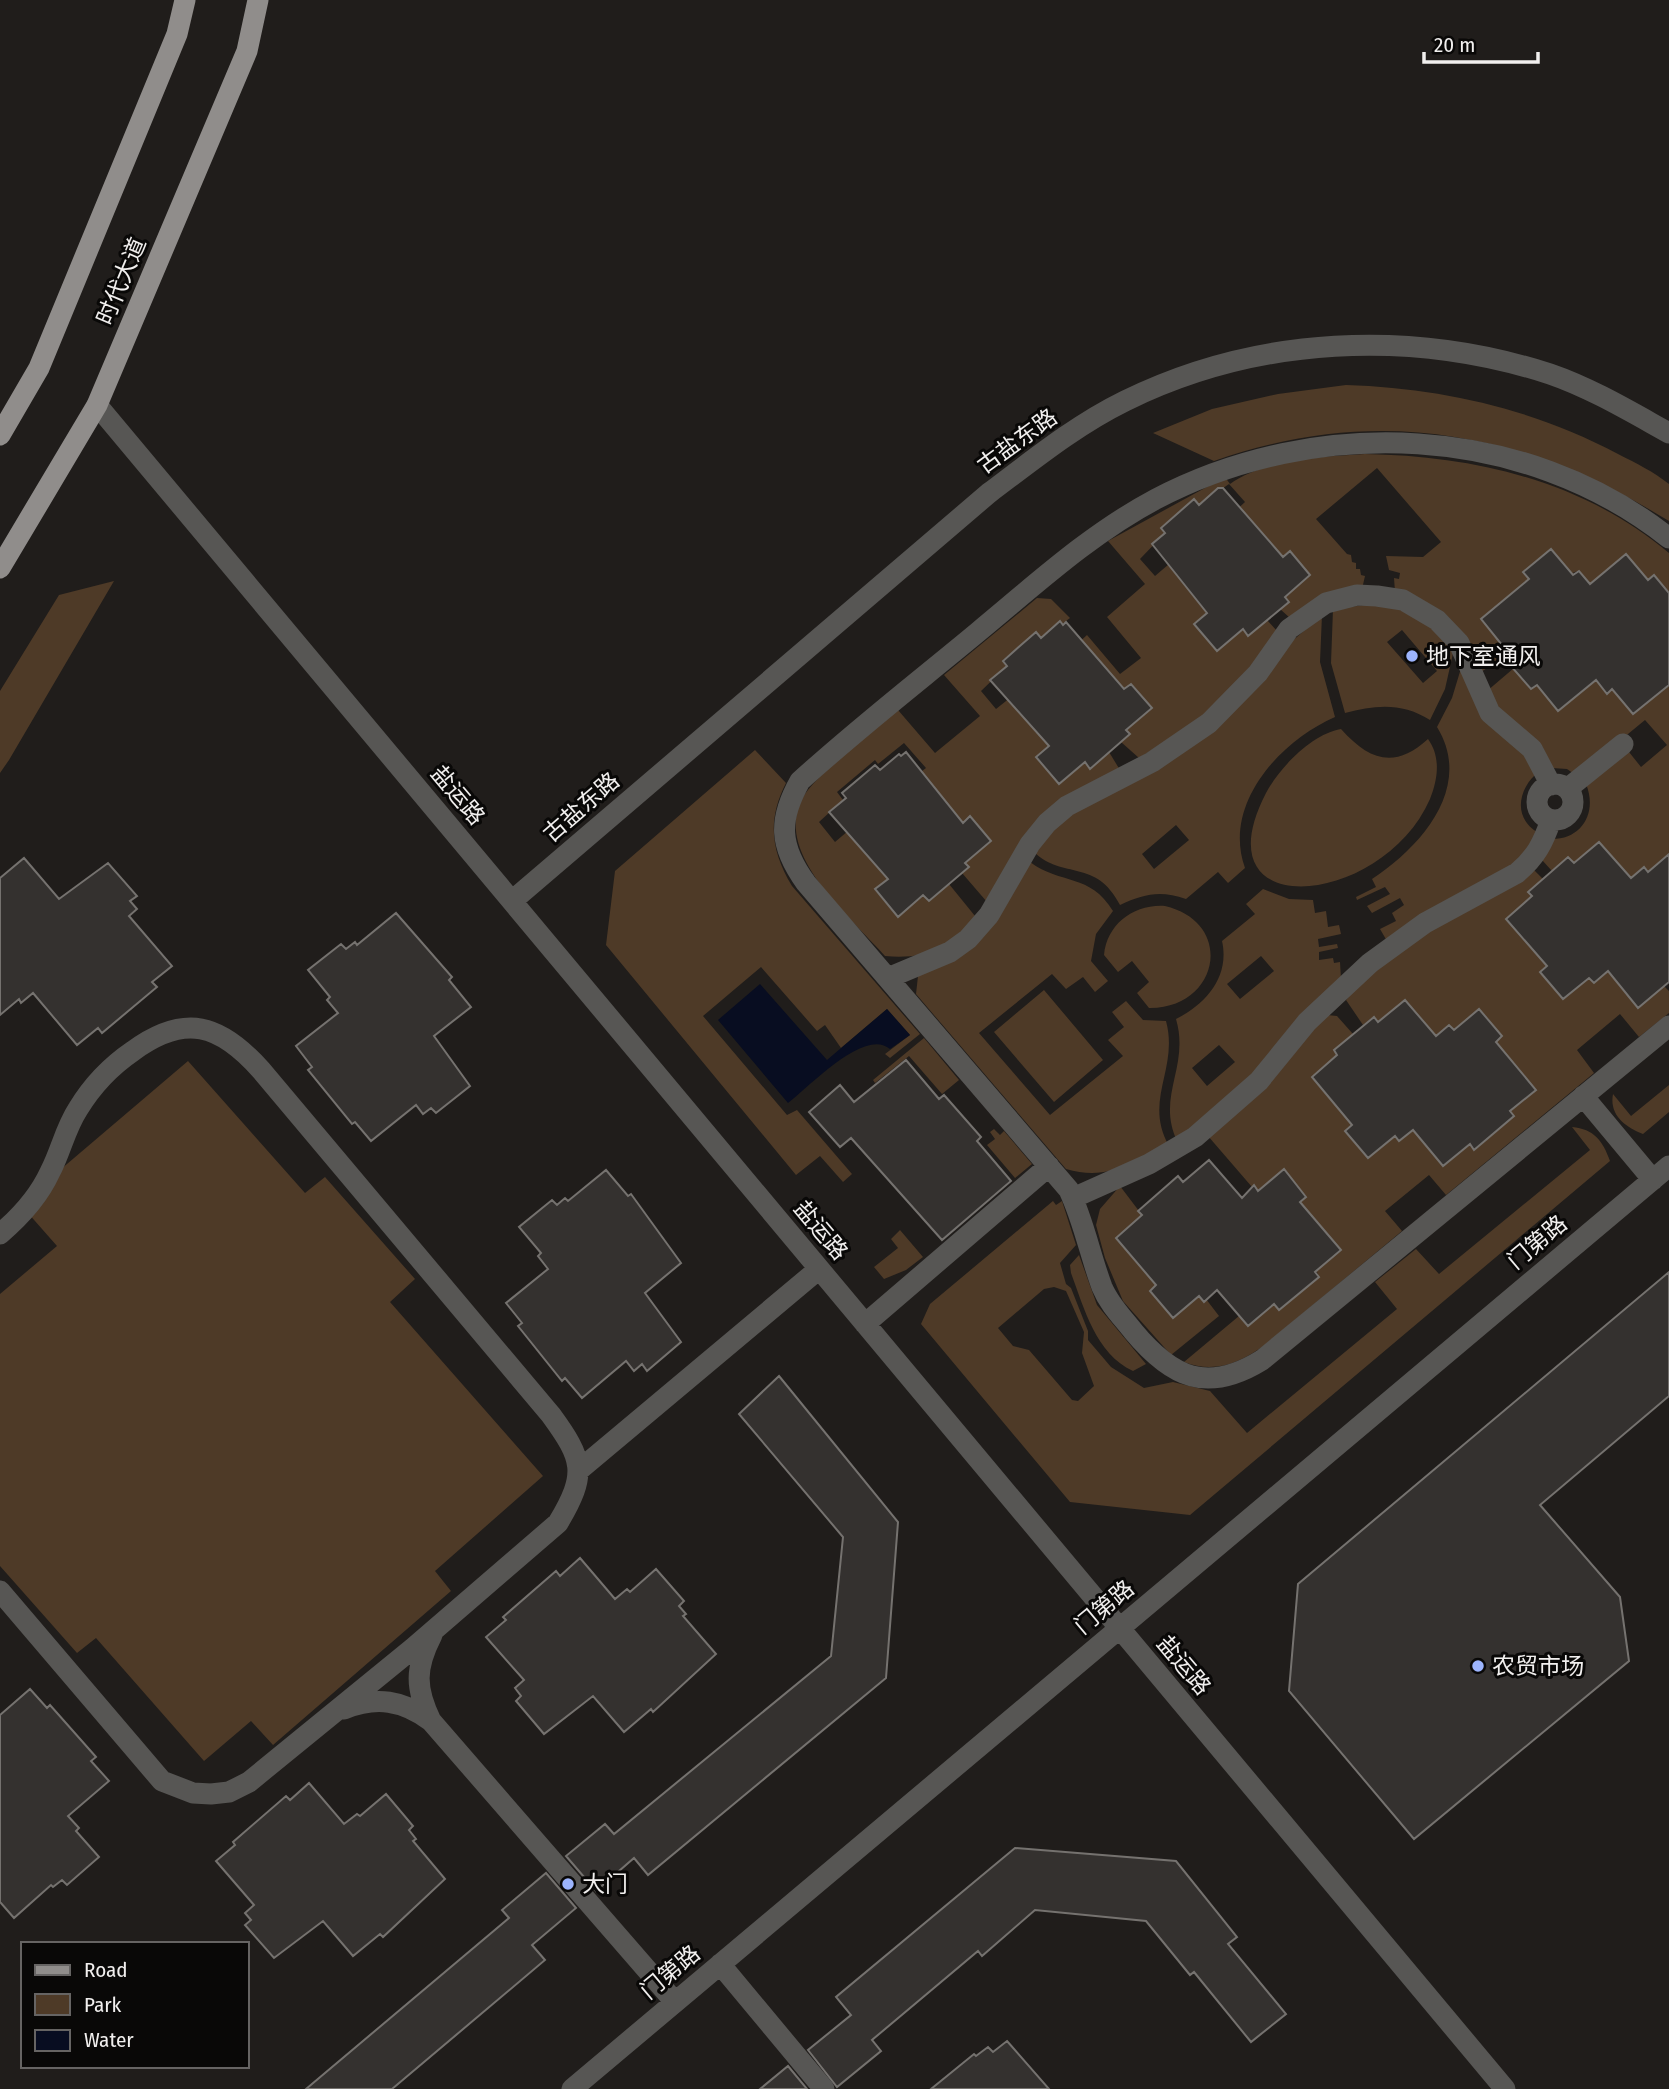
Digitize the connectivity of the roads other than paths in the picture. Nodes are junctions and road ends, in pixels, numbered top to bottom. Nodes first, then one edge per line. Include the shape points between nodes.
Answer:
1 (185, 0) edge
2 (258, 0) edge
3 (97, 405) junction
4 (1669, 433) edge
5 (0, 435) edge
6 (1669, 538) edge
7 (0, 568) edge
8 (1623, 744) dead end
9 (1559, 787) junction
10 (512, 901) junction
11 (888, 978) junction
12 (1669, 1026) edge
13 (1584, 1096) junction
14 (1049, 1166) junction
15 (1661, 1173) edge
16 (1073, 1198) junction
17 (0, 1234) edge
18 (819, 1269) junction
19 (865, 1324) junction
20 (578, 1471) junction
21 (0, 1591) edge
22 (436, 1627) junction
23 (1119, 1629) junction
24 (332, 1714) junction
25 (431, 1721) junction
26 (720, 1964) junction
27 (675, 2002) junction
28 (572, 2089) edge
29 (824, 2089) edge
30 (1504, 2089) edge

1 - 5 main road, 时代大道 via 177,34 39,368
2 - 3 main road, 时代大道 via 247,51
3 - 7 main road, 时代大道
3 - 10 street, 盐运路
4 - 10 street, 古盐东路 via 1550,374 1404,344 1336,344 1267,355 1185,377 1125,401 1061,438 989,493
6 - 11 street via 1591,490 1545,471 1466,448 1413,443 1364,442 1273,455 1230,467 1156,499 1080,548 800,781 788,803 784,827 791,864
8 - 9 street
9 - 11 street via 1532,749 1490,713 1459,643 1437,620 1403,600 1357,595 1326,604 1289,629 1258,673 1209,723 1047,823 989,915 968,939 950,952
9 - 16 street via 1572,797 1572,809 1564,818 1552,820 1539,852 1517,873 1425,923 1370,963 1307,1022 1259,1081 1195,1137 1149,1164
10 - 18 street, 盐运路
11 - 14 street
12 - 13 street
13 - 15 street
13 - 16 street via 1262,1360 1220,1379 1197,1378 1170,1369 1112,1305
14 - 16 street
14 - 19 street
15 - 23 street, 门第路
17 - 20 street via 32,1202 50,1174 66,1127 90,1090 123,1058 173,1028 214,1032 242,1049 551,1415 578,1458
18 - 19 street, 盐运路
18 - 20 street
19 - 23 street, 盐运路
20 - 22 street via 570,1502 558,1522
21 - 24 street via 148,1767 162,1781 180,1789 229,1792 249,1782
22 - 24 street
22 - 25 street via 418,1668 422,1702
23 - 26 street, 门第路
23 - 30 street, 盐运路
24 - 25 street via 364,1701 386,1701
25 - 27 street
26 - 27 street, 门第路
26 - 29 street
27 - 28 street, 门第路

